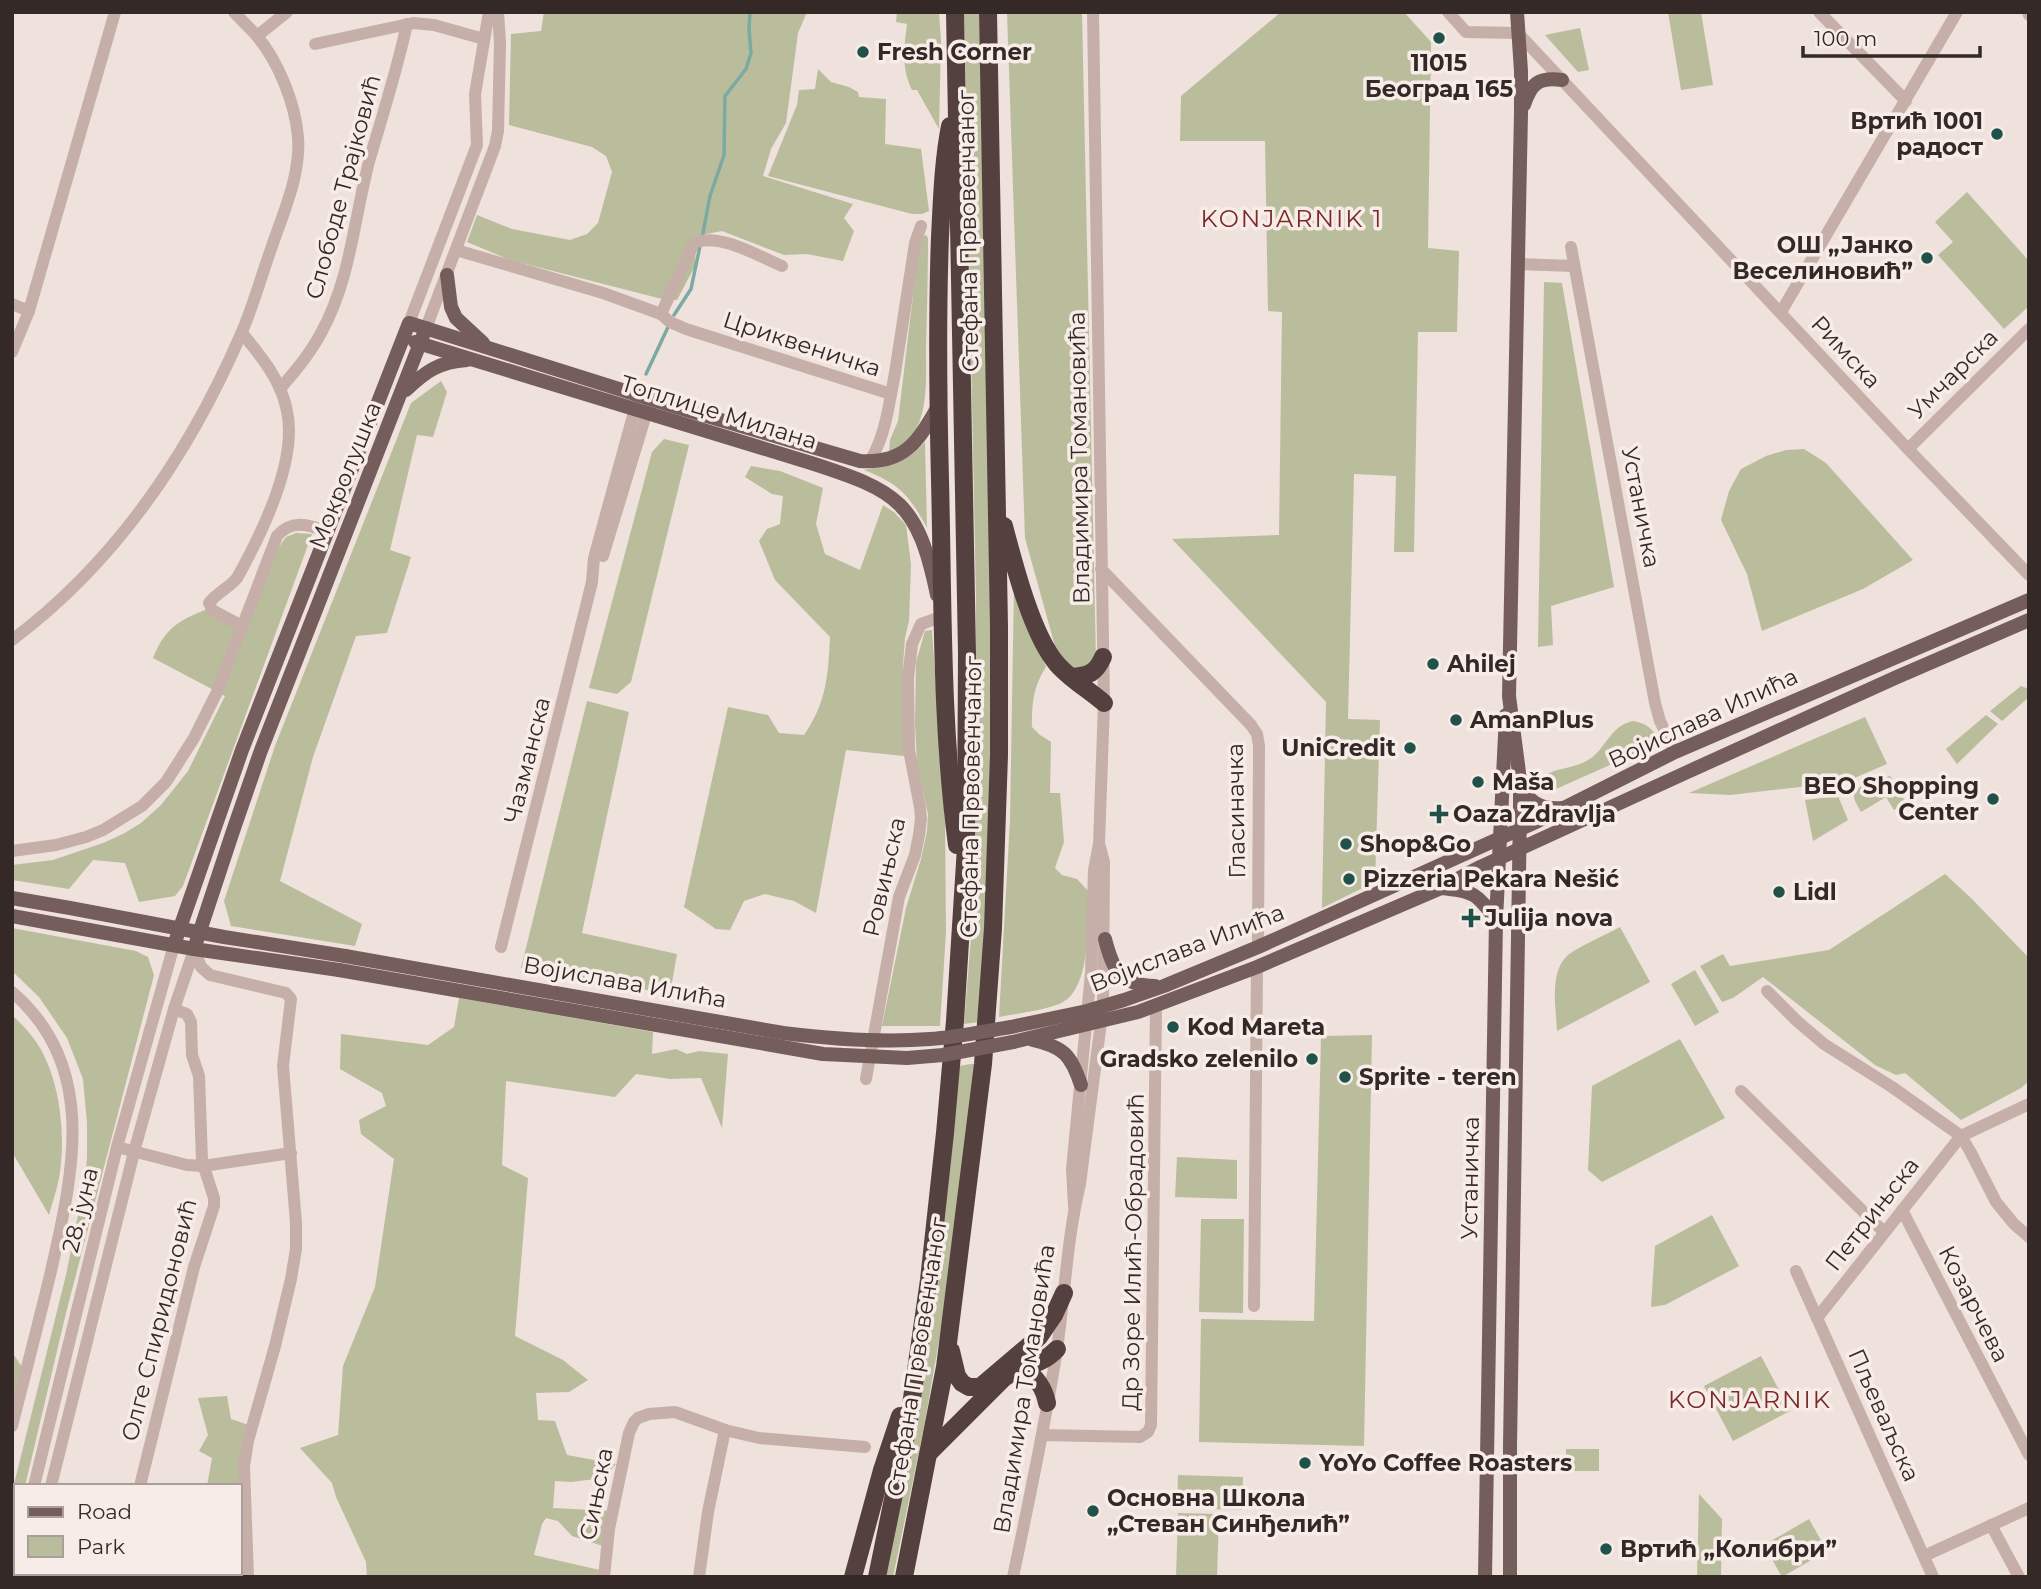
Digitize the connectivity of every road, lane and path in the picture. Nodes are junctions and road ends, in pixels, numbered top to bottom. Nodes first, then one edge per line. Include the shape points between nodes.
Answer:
1 (115, 12) edge
2 (234, 12) edge
3 (287, 12) edge
4 (489, 12) edge
5 (498, 12) edge
6 (955, 12) edge
7 (988, 12) edge
8 (1093, 12) edge
9 (1448, 12) edge
10 (1517, 12) edge
11 (1819, 12) edge
12 (1957, 12) edge
13 (407, 24) junction
14 (1518, 33) junction
15 (257, 36) junction
16 (484, 39) junction
17 (315, 44) dead end
18 (1562, 80) junction
19 (956, 93) junction
20 (1906, 101) junction
21 (1521, 113) junction
22 (921, 226) dead end
23 (1571, 247) dead end
24 (456, 250) junction
25 (1519, 264) junction
26 (782, 266) dead end
27 (1573, 267) junction
28 (447, 275) junction
29 (12, 304) edge
30 (29, 311) junction
31 (1781, 312) junction
32 (661, 314) junction
33 (409, 323) junction
34 (426, 328) junction
35 (2029, 329) edge
36 (242, 333) junction
37 (404, 338) junction
38 (421, 344) junction
39 (486, 346) junction
40 (12, 352) edge
41 (473, 360) junction
42 (280, 389) junction
43 (402, 393) junction
44 (891, 394) junction
45 (645, 396) junction
46 (939, 405) junction
47 (640, 412) junction
48 (816, 448) junction
49 (1908, 449) junction
50 (870, 461) junction
51 (811, 463) junction
52 (997, 502) junction
53 (327, 531) junction
54 (1101, 569) junction
55 (2029, 575) edge
56 (2029, 600) edge
57 (941, 617) junction
58 (2029, 620) edge
59 (242, 626) junction
60 (12, 640) edge
61 (1103, 657) junction
62 (1072, 677) junction
63 (1509, 696) junction
64 (1104, 703) junction
65 (1675, 752) junction
66 (1520, 780) junction
67 (1568, 807) junction
68 (1519, 830) junction
69 (1500, 838) junction
70 (1099, 844) junction
71 (12, 851) edge
72 (1518, 851) junction
73 (1499, 859) junction
74 (1441, 888) junction
75 (963, 894) junction
76 (12, 898) edge
77 (12, 916) edge
78 (1496, 920) junction
79 (180, 928) junction
80 (200, 933) junction
81 (1105, 939) junction
82 (174, 945) junction
83 (502, 947) dead end
84 (1258, 947) junction
85 (194, 949) junction
86 (1257, 967) junction
87 (1164, 986) junction
88 (1767, 991) dead end
89 (12, 992) edge
90 (1156, 1005) junction
91 (174, 1009) junction
92 (1103, 1014) junction
93 (1087, 1018) junction
94 (1028, 1039) junction
95 (866, 1079) dead end
96 (1081, 1085) junction
97 (1741, 1091) dead end
98 (2029, 1104) edge
99 (1961, 1136) junction
100 (117, 1147) junction
101 (134, 1152) junction
102 (291, 1153) junction
103 (203, 1167) junction
104 (1074, 1207) junction
105 (1902, 1210) junction
106 (1884, 1232) junction
107 (2029, 1237) edge
108 (1796, 1271) dead end
109 (1064, 1293) junction
110 (1254, 1306) dead end
111 (1817, 1318) junction
112 (949, 1338) junction
113 (1057, 1349) junction
114 (918, 1359) junction
115 (1023, 1368) junction
116 (1047, 1403) junction
117 (12, 1426) edge
118 (725, 1430) junction
119 (1042, 1435) junction
120 (865, 1447) dead end
121 (928, 1454) junction
122 (2029, 1455) edge
123 (34, 1484) edge
124 (51, 1484) edge
125 (140, 1484) edge
126 (2029, 1508) edge
127 (1991, 1525) junction
128 (1924, 1556) junction
129 (248, 1577) edge
130 (604, 1577) edge
131 (699, 1577) edge
132 (853, 1577) edge
133 (877, 1577) edge
134 (904, 1577) edge
135 (1013, 1577) edge
136 (1485, 1577) edge
137 (1510, 1577) edge
138 (1933, 1577) edge
139 (2019, 1577) edge

1 - 30 street
2 - 15 street
3 - 15 street
4 - 16 street, Мокролушка
5 - 24 street, Мокролушка via 498,131
6 - 19 highway, Стефана Првовенчаног
7 - 52 highway, Стефана Првовенчаног
8 - 54 street, Владимира Томановића
9 - 14 street via 1466,32
10 - 14 main road, Устаничка
11 - 20 street
12 - 20 street
13 - 16 street via 421,23
13 - 17 street
13 - 42 street, Слободе Трајковић via 340,289 312,349
14 - 18 street, Римска
14 - 21 main road, Устаничка
15 - 36 street via 289,98 298,157
16 - 33 street, Мокролушка via 475,94 477,145
18 - 21 main road via 1544,79 1532,86
18 - 31 street, Римска
19 - 46 highway via 943,187
19 - 75 highway, Стефана Првовенчаног via 968,689
20 - 31 street
21 - 25 main road, Устаничка
22 - 44 street, Цриквеничка
23 - 27 street, Устаничка
24 - 28 street, Мокролушка
24 - 32 street, Цриквеничка
25 - 27 street
25 - 63 main road, Устаничка
26 - 32 street via 722,242 699,241 694,243
27 - 65 street, Устаничка via 1650,676 1660,721
28 - 34 street, Мокролушка
28 - 39 main road via 456,318
29 - 30 street
30 - 40 street
31 - 49 street, Римска
32 - 44 street, Цриквеничка via 686,329
33 - 34 main road, Топлице Милана
33 - 37 main road, Мокролушка
34 - 38 main road, Мокролушка
34 - 39 main road, Топлице Милана
35 - 49 street, Умчарска
36 - 42 street
36 - 60 street via 176,461 145,506 75,587
37 - 38 main road, Топлице Милана
37 - 53 main road, Мокролушка
38 - 41 main road, Топлице Милана
38 - 43 main road, Мокролушка
39 - 45 main road, Топлице Милана
41 - 43 main road via 437,366
41 - 47 main road, Топлице Милана
42 - 59 street via 289,427 280,484 237,578 209,603 212,610
43 - 80 main road, Мокролушка via 260,753
44 - 50 street via 880,443
45 - 47 street, Чазманска
45 - 48 main road, Топлице Милана
46 - 50 main road, Топлице Милана via 910,448 897,456
46 - 57 highway
47 - 51 main road, Топлице Милана
47 - 83 street, Чазманска via 594,558 592,582
48 - 50 main road, Топлице Милана
48 - 51 main road
49 - 55 street, Римска
51 - 57 main road, Топлице Милана via 876,486 911,517 932,570
52 - 62 highway via 1036,625 1052,657
52 - 112 highway, Стефана Првовенчаног via 999,755 992,938 980,1091
53 - 59 street, Мокролушка via 300,524 280,533
53 - 79 main road, Мокролушка via 242,750
54 - 61 street, Владимира Томановића
54 - 84 street, Гласиначка via 1257,734
56 - 65 main road, Војислава Илића
57 - 75 highway via 949,773
57 - 95 street, Ровињска via 921,624 909,659 909,750 921,820 900,897
58 - 72 main road, Војислава Илића
59 - 71 street, Мокролушка via 194,738 175,771 153,795 95,834
61 - 62 highway via 1089,676
61 - 64 street, Владимира Томановића
62 - 64 highway
63 - 66 main road, Устаничка
63 - 69 main road, Устаничка
64 - 70 street, Владимира Томановића
65 - 67 main road, Војислава Илића
66 - 67 main road via 1524,792 1536,803
66 - 68 main road, Устаничка
67 - 68 main road, Војислава Илића
68 - 69 main road, Војислава Илића
68 - 72 main road, Устаничка
69 - 73 main road, Устаничка
69 - 84 main road, Војислава Илића
70 - 81 street, Владимира Томановића via 1104,862
70 - 93 street, Владимира Томановића
72 - 73 main road, Војислава Илића
72 - 137 main road, Устаничка
73 - 74 main road, Војислава Илића
73 - 78 main road, Устаничка
74 - 78 main road via 1471,892
74 - 86 main road, Војислава Илића
75 - 114 highway, Стефана Првовенчаног via 945,1133
76 - 79 main road, Војислава Илића
77 - 82 main road, Војислава Илића
78 - 136 main road, Устаничка
79 - 80 main road, Војислава Илића
79 - 82 main road, Мокролушка
80 - 85 main road, Мокролушка
80 - 93 main road, Војислава Илића, bridge via 826,1038 931,1039
81 - 87 main road via 1121,976 1134,984
81 - 92 street, Владимира Томановића
82 - 85 main road, Војислава Илића
82 - 100 street, 28. јуна
84 - 87 main road, Војислава Илића
85 - 91 street, 28. јуна
85 - 94 main road, Војислава Илића, bridge via 823,1054 907,1058
85 - 102 street via 210,975 286,993 291,999 284,1066
86 - 90 main road, Војислава Илића
86 - 110 street
87 - 92 main road, Војислава Илића
88 - 99 street via 1824,1044
89 - 117 street via 50,1036 66,1079 73,1128 66,1200
90 - 92 main road, Војислава Илића
90 - 119 street, Др Зоре Илић-Обрадовић via 1151,1425 1140,1437
91 - 101 street, 28. јуна
91 - 103 street, Олге Спиридоновић via 187,1014 191,1022 192,1055 199,1076
92 - 93 main road, Војислава Илића
92 - 104 street, Владимира Томановића
93 - 94 main road, Војислава Илића
93 - 96 street, Владимира Томановића
94 - 96 main road via 1060,1048 1074,1065
96 - 104 street, Владимира Томановића via 1072,1169
97 - 106 street
98 - 99 street
99 - 105 street, Петрињска
99 - 107 street via 1996,1202
100 - 101 street
100 - 123 street, 28. јуна
101 - 103 street
101 - 124 street, 28. јуна
102 - 103 street
102 - 129 street via 296,1249 244,1466
103 - 125 street, Олге Спиридоновић via 214,1206 194,1267
104 - 109 street, Владимира Томановића
105 - 106 street, Петрињска
105 - 122 street, Козарчева
106 - 111 street, Петрињска
108 - 111 street, Пљеваљска
109 - 112 highway via 1039,1337 980,1387 959,1380
109 - 113 street, Владимира Томановића
111 - 128 street, Пљеваљска
112 - 121 highway, Стефана Првовенчаног
113 - 115 highway via 1042,1362
113 - 116 street, Владимира Томановића
114 - 132 highway
114 - 133 highway, Стефана Првовенчаног
115 - 116 highway via 1037,1380
115 - 121 highway via 1004,1378
116 - 119 street, Владимира Томановића
118 - 120 street via 759,1438
118 - 130 street, Сињска via 675,1412 649,1414 634,1422 609,1530
118 - 131 street
119 - 135 street, Владимира Томановића
121 - 134 highway, Стефана Првовенчаног
126 - 127 street
127 - 128 street
127 - 139 street
128 - 138 street, Пљеваљска

